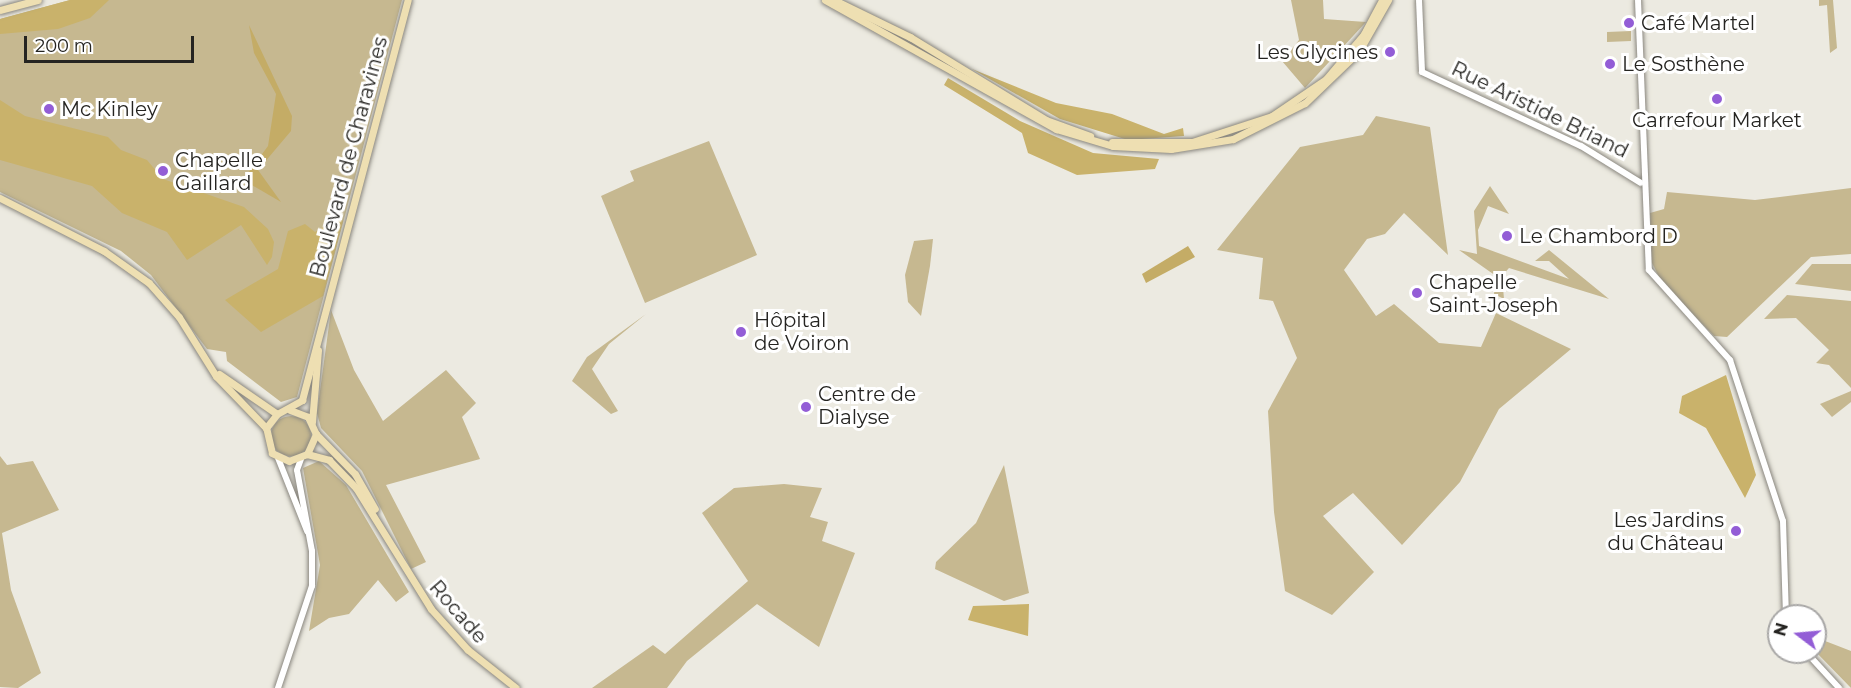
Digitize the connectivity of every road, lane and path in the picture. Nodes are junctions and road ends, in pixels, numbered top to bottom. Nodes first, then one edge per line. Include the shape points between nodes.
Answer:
1 (38, 0) edge
2 (408, 0) edge
3 (825, 0) edge
4 (834, 0) edge
5 (1382, 0) edge
6 (1388, 0) edge
7 (1419, 0) edge
8 (1638, 0) edge
9 (0, 10) edge
10 (910, 37) junction
11 (904, 47) junction
12 (1641, 165) junction
13 (1631, 172) junction
14 (1641, 184) junction
15 (0, 198) edge
16 (322, 322) junction
17 (209, 363) junction
18 (290, 410) junction
19 (277, 414) junction
20 (312, 422) junction
21 (266, 428) junction
22 (316, 434) junction
23 (304, 456) junction
24 (278, 458) junction
25 (311, 540) junction
26 (390, 544) junction
27 (1786, 604) edge
28 (1817, 664) edge
29 (278, 688) edge
30 (516, 688) edge
31 (1839, 688) edge

1 - 9 main road
2 - 16 main road, Boulevard de Charavines
3 - 11 main road
4 - 10 main road
5 - 10 main road via 1354,48 1300,99 1250,127 1182,143 1132,144 1074,131 1004,96
6 - 11 main road via 1359,51 1305,103 1242,135 1190,148 1132,149 1072,136
7 - 13 main road, Rue Aristide Briand via 1421,71
8 - 12 main road
10 - 11 main road
12 - 13 main road
12 - 14 main road
13 - 14 main road, Rue Aristide Briand
14 - 27 main road via 1649,270 1727,356 1750,413 1783,521
15 - 17 main road via 135,272 179,317
16 - 18 main road, Boulevard de Charavines via 302,400
16 - 20 main road, Boulevard de Charavines
17 - 19 main road via 244,395
17 - 21 main road
18 - 19 main road
18 - 20 main road
19 - 21 main road
20 - 22 main road, Boulevard de Charavines
21 - 24 main road via 267,446
22 - 23 main road
22 - 26 main road, Rocade via 360,481
23 - 24 main road
23 - 25 main road via 297,476
23 - 26 main road, Rocade via 324,458 348,478
24 - 25 main road
25 - 29 main road via 309,601
26 - 30 main road, Rocade via 442,623
28 - 31 main road

